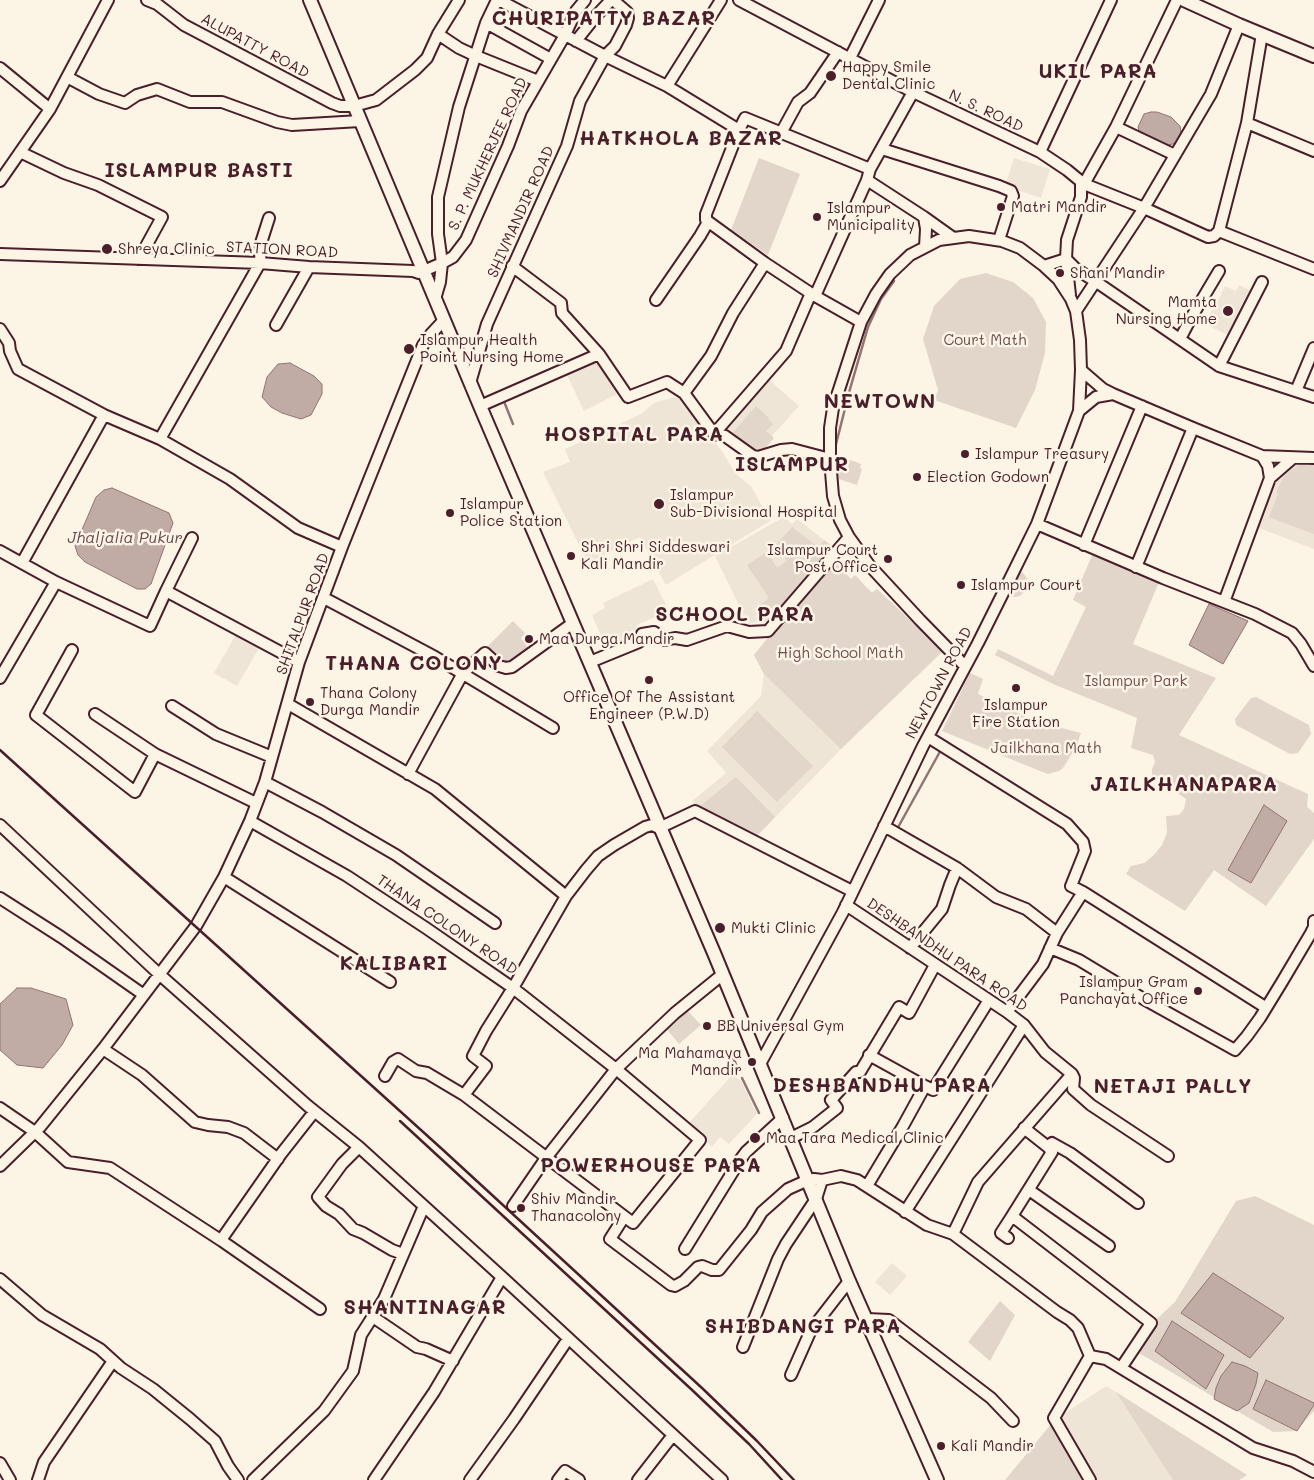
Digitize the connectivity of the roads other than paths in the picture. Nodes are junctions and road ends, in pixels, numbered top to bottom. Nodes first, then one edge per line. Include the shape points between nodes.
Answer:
1 (108, 0) edge
2 (147, 0) edge
3 (310, 0) edge
4 (459, 0) edge
5 (498, 0) edge
6 (585, 0) edge
7 (612, 0) edge
8 (721, 0) edge
9 (739, 0) edge
10 (879, 0) edge
11 (1111, 0) edge
12 (1177, 0) edge
13 (1184, 0) edge
14 (486, 23) junction
15 (1239, 25) junction
16 (438, 34) junction
17 (1262, 34) junction
18 (565, 35) junction
19 (576, 41) junction
20 (838, 52) junction
21 (476, 56) junction
22 (605, 56) junction
23 (1314, 56) edge
24 (850, 58) junction
25 (551, 59) junction
26 (0, 68) edge
27 (66, 77) junction
28 (538, 81) junction
29 (667, 86) junction
30 (913, 92) junction
31 (354, 106) junction
32 (50, 109) junction
33 (360, 121) junction
34 (1247, 123) junction
35 (1116, 127) junction
36 (738, 130) junction
37 (781, 132) junction
38 (882, 149) junction
39 (1314, 151) edge
40 (20, 152) junction
41 (1040, 152) junction
42 (1175, 155) junction
43 (870, 169) junction
44 (0, 180) edge
45 (867, 180) junction
46 (1082, 182) junction
47 (1144, 208) junction
48 (924, 217) junction
49 (270, 218) dead end
50 (708, 222) junction
51 (1219, 231) junction
52 (952, 238) junction
53 (999, 240) junction
54 (925, 247) junction
55 (0, 254) edge
56 (139, 259) junction
57 (1066, 259) junction
58 (260, 263) junction
59 (765, 263) junction
60 (442, 264) junction
61 (512, 266) junction
62 (1044, 266) junction
63 (309, 267) junction
64 (1314, 268) edge
65 (418, 271) junction
66 (1219, 271) dead end
67 (1095, 280) junction
68 (1262, 282) dead end
69 (813, 294) junction
70 (434, 298) junction
71 (1071, 299) junction
72 (656, 300) dead end
73 (1076, 311) junction
74 (444, 320) junction
75 (861, 322) junction
76 (276, 325) dead end
77 (0, 329) edge
78 (1180, 339) junction
79 (1314, 348) edge
80 (598, 354) junction
81 (1219, 366) junction
82 (1081, 370) junction
83 (470, 382) junction
84 (1296, 391) junction
85 (684, 392) junction
86 (1113, 394) junction
87 (1314, 397) edge
88 (480, 406) junction
89 (1142, 406) junction
90 (1079, 411) junction
91 (104, 415) junction
92 (1193, 428) junction
93 (714, 434) junction
94 (160, 439) junction
95 (1262, 456) junction
96 (1293, 458) junction
97 (1314, 458) edge
98 (830, 459) junction
99 (1270, 478) junction
100 (1037, 524) junction
101 (192, 538) dead end
102 (850, 538) junction
103 (1084, 545) junction
104 (342, 547) junction
105 (0, 551) edge
106 (22, 563) junction
107 (1136, 567) junction
108 (56, 582) junction
109 (166, 591) junction
110 (324, 598) junction
111 (1224, 602) junction
112 (573, 623) junction
113 (72, 650) dead end
114 (299, 662) junction
115 (590, 662) junction
116 (966, 666) junction
117 (1314, 666) edge
118 (463, 673) junction
119 (0, 678) edge
120 (288, 704) junction
121 (172, 706) dead end
122 (95, 714) dead end
123 (553, 728) dead end
124 (928, 737) junction
125 (155, 754) junction
126 (272, 757) junction
127 (408, 774) junction
128 (265, 782) junction
129 (256, 803) junction
130 (250, 821) junction
131 (0, 825) edge
132 (884, 826) junction
133 (659, 828) junction
134 (957, 868) junction
135 (224, 877) junction
136 (852, 891) junction
137 (1083, 892) junction
138 (566, 896) junction
139 (0, 898) edge
140 (846, 905) junction
141 (1314, 921) edge
142 (495, 923) dead end
143 (1057, 933) junction
144 (910, 948) junction
145 (1050, 948) junction
146 (935, 965) junction
147 (159, 974) junction
148 (723, 974) junction
149 (390, 982) dead end
150 (513, 988) junction
151 (144, 995) junction
152 (989, 1000) junction
153 (1265, 1007) dead end
154 (1007, 1012) junction
155 (1024, 1025) junction
156 (103, 1049) junction
157 (869, 1055) junction
158 (760, 1064) junction
159 (616, 1069) junction
160 (1072, 1074) junction
161 (385, 1076) dead end
162 (925, 1086) junction
163 (464, 1095) junction
164 (0, 1108) edge
165 (314, 1112) junction
166 (783, 1118) junction
167 (1024, 1128) junction
168 (35, 1132) junction
169 (791, 1138) junction
170 (358, 1147) junction
171 (1048, 1147) junction
172 (1168, 1156) dead end
173 (546, 1158) junction
174 (278, 1159) junction
175 (0, 1166) edge
176 (808, 1180) junction
177 (822, 1180) junction
178 (867, 1186) junction
179 (1029, 1190) junction
180 (816, 1198) junction
181 (1138, 1203) dead end
182 (424, 1206) junction
183 (513, 1206) dead end
184 (905, 1212) junction
185 (1012, 1216) junction
186 (624, 1217) junction
187 (953, 1234) junction
188 (1008, 1238) dead end
189 (221, 1240) junction
190 (1109, 1246) dead end
191 (684, 1250) dead end
192 (403, 1254) junction
193 (502, 1277) junction
194 (0, 1280) edge
195 (850, 1281) junction
196 (320, 1309) dead end
197 (373, 1316) junction
198 (867, 1319) junction
199 (568, 1339) junction
200 (743, 1347) dead end
201 (1090, 1356) junction
202 (453, 1360) junction
203 (113, 1361) junction
204 (1121, 1368) junction
205 (791, 1375) dead end
206 (1013, 1421) dead end
207 (673, 1435) junction
208 (0, 1463) edge
209 (1314, 1472) edge
210 (10, 1480) edge
211 (38, 1480) edge
212 (238, 1480) edge
213 (253, 1480) edge
214 (374, 1480) edge
215 (470, 1480) edge
216 (558, 1480) edge
217 (579, 1480) edge
218 (638, 1480) edge
219 (722, 1480) edge
220 (938, 1480) edge
221 (1090, 1480) edge

1 - 27 street
2 - 31 street, ALUPATTY ROAD via 184,26 332,103
3 - 31 main road
4 - 16 street
5 - 14 street
5 - 18 street
6 - 18 street, S. P. MUKHERJEE ROAD
7 - 19 street
7 - 22 street, SHIVMANDIR ROAD via 628,18 615,46
8 - 29 street
9 - 20 street, N. S. ROAD
10 - 24 street
11 - 41 street
12 - 35 street
13 - 15 main road
14 - 21 street
14 - 25 street
15 - 17 main road
15 - 42 street via 1210,94
16 - 21 street
16 - 31 street via 427,58 415,70 376,100
17 - 23 main road
17 - 34 street
18 - 19 street
18 - 25 street, S. P. MUKHERJEE ROAD
19 - 22 street
20 - 24 street, N. S. ROAD
20 - 37 street via 810,93 798,102
21 - 28 street
21 - 60 street via 459,107 438,197
22 - 29 street
22 - 61 street, SHIVMANDIR ROAD via 580,101 567,146
24 - 30 street, N. S. ROAD
25 - 28 street, S. P. MUKHERJEE ROAD
26 - 32 street
27 - 32 street
27 - 33 street via 126,103 137,94 157,89 190,102 222,102 292,125
28 - 60 street, S. P. MUKHERJEE ROAD via 466,240 453,257
29 - 36 street
30 - 38 street
30 - 41 street, N. S. ROAD
31 - 33 main road
32 - 40 street
33 - 65 main road
34 - 39 street
34 - 51 street
35 - 42 street
35 - 46 street
36 - 37 street via 745,118
36 - 50 street via 706,214
37 - 43 street
38 - 43 street
38 - 53 street via 1011,191 1013,196
40 - 44 street
40 - 56 street via 162,217
41 - 46 street, N. S. ROAD
42 - 47 street
43 - 45 street
45 - 48 street
45 - 69 street
46 - 47 street, N. S. ROAD
46 - 57 street via 1081,197 1066,240
47 - 51 street, N. S. ROAD via 1208,237
47 - 67 street
48 - 52 street
48 - 54 street
49 - 58 street via 261,244
50 - 59 street
50 - 72 street
51 - 64 street
52 - 53 street via 969,236
52 - 54 street via 938,240
53 - 62 street via 1020,248
54 - 75 street via 910,255 890,274
55 - 56 street, STATION ROAD
56 - 58 street, STATION ROAD
57 - 62 street
57 - 67 street
57 - 71 street
58 - 63 street, STATION ROAD
58 - 94 street
59 - 69 street
59 - 85 street via 733,313 711,356
60 - 65 street
60 - 70 street
61 - 80 street via 561,303 562,313
61 - 83 street, SHIVMANDIR ROAD via 487,324
62 - 71 street via 1058,279
63 - 65 street, STATION ROAD
63 - 76 street
65 - 70 main road
66 - 78 street
67 - 73 street
67 - 78 street
68 - 81 street
69 - 75 street
69 - 93 street via 786,351
70 - 74 main road
71 - 73 street, NEWTOWN ROAD
73 - 82 street, NEWTOWN ROAD
74 - 83 main road
74 - 104 street, SHITALPUR ROAD via 423,346
75 - 98 street via 833,408
77 - 91 street via 18,369
78 - 81 street
79 - 84 street
80 - 85 street via 628,397 667,382
80 - 88 street
81 - 84 street
82 - 86 street
82 - 90 street, NEWTOWN ROAD
83 - 88 main road
84 - 87 street
85 - 93 street
86 - 89 street
86 - 90 street via 1096,397
88 - 112 main road
89 - 92 street
89 - 103 street
90 - 100 street, NEWTOWN ROAD
91 - 94 street
91 - 106 street
92 - 95 street
92 - 107 street
93 - 98 street via 725,436 753,456 792,449
94 - 104 street via 230,479 298,528
95 - 96 street
95 - 99 street
96 - 97 street
96 - 99 street
98 - 102 street via 840,520
99 - 111 street
100 - 103 street
100 - 116 street, NEWTOWN ROAD
101 - 109 street
102 - 115 street via 768,631 749,632 727,626 687,640 665,640 654,632 642,634 639,642
102 - 116 street via 870,566
103 - 107 street
104 - 110 street, SHITALPUR ROAD
105 - 106 street
106 - 108 street
107 - 111 street
108 - 109 street via 150,626
108 - 119 street
109 - 114 street
110 - 114 street, SHITALPUR ROAD
110 - 118 street
111 - 117 street via 1292,633
112 - 115 main road
112 - 118 street via 512,667 499,666 485,653
113 - 125 street via 36,715 135,792
114 - 120 street, SHITALPUR ROAD
115 - 133 main road
116 - 124 street, NEWTOWN ROAD
118 - 123 street
118 - 127 street
120 - 126 street, SHITALPUR ROAD
120 - 127 street
121 - 126 street via 216,734
122 - 125 street
124 - 132 street, NEWTOWN ROAD
124 - 137 street via 1067,824 1083,842 1085,851 1070,886
125 - 129 street
126 - 128 street, SHITALPUR ROAD
127 - 138 street via 435,790
128 - 129 street, SHITALPUR ROAD
128 - 142 street via 396,855
129 - 130 street, SHITALPUR ROAD
130 - 135 street, SHITALPUR ROAD
130 - 150 street, THANA COLONY ROAD via 347,876
131 - 147 street
132 - 134 street
132 - 136 street, NEWTOWN ROAD
133 - 136 street via 695,811
133 - 138 street via 645,827 614,844 592,863
133 - 148 main road
134 - 143 street via 996,897 1026,908
134 - 144 street via 942,909
135 - 147 street, SHITALPUR ROAD via 196,926
135 - 149 street
136 - 140 street, NEWTOWN ROAD
137 - 143 street
137 - 153 street
138 - 150 street
139 - 151 street
140 - 144 street, DESHBANDHU PARA ROAD
140 - 158 street, NEWTOWN ROAD
141 - 145 street via 1311,933 1282,982 1252,1030 1235,1050 1080,960
143 - 145 street
144 - 146 street, DESHBANDHU PARA ROAD
145 - 154 street via 1043,964
146 - 152 street, DESHBANDHU PARA ROAD
146 - 157 street via 909,1013 898,1007
147 - 151 street, SHITALPUR ROAD
147 - 165 street
148 - 158 main road
148 - 159 street via 675,1013
150 - 159 street, THANA COLONY ROAD
150 - 163 street via 474,1056 486,1066
151 - 156 street, SHITALPUR ROAD
152 - 154 street, DESHBANDHU PARA ROAD
152 - 162 street via 934,1090
154 - 155 street, DESHBANDHU PARA ROAD
155 - 160 street, DESHBANDHU PARA ROAD via 1045,1052
155 - 184 street
156 - 168 street, SHITALPUR ROAD
156 - 174 street via 142,1075 195,1122 244,1133
157 - 162 street
157 - 169 street via 860,1072 856,1072 831,1100 837,1108 814,1127
158 - 166 main road
159 - 173 street
159 - 186 street, THANA COLONY ROAD via 700,1140 633,1223
160 - 167 street
160 - 172 street via 1073,1089 1091,1105
161 - 163 street via 398,1059
162 - 178 street
163 - 173 street
164 - 168 street
165 - 170 street
165 - 174 street
166 - 169 main road
166 - 191 street via 746,1152
167 - 171 street
167 - 187 street via 978,1182
168 - 175 street, SHITALPUR ROAD
168 - 189 street via 68,1162 110,1168
169 - 176 main road
170 - 182 street
170 - 192 street via 318,1197 353,1229
171 - 179 street via 1052,1152
171 - 181 street via 1052,1143 1070,1153
173 - 183 street
173 - 186 street
174 - 189 street
176 - 177 street
176 - 180 main road
176 - 186 street via 788,1189 762,1212 719,1270 698,1267 675,1286 610,1238
177 - 178 street via 841,1176
177 - 180 street
178 - 184 street
179 - 185 street
179 - 190 street
180 - 195 main road
180 - 200 street via 778,1259
182 - 192 street
182 - 193 street
184 - 187 street via 927,1225
185 - 188 street via 1001,1233
185 - 204 street via 1151,1323
187 - 201 street via 1070,1320 1078,1328
189 - 196 street
192 - 197 street
193 - 199 street
193 - 202 street
194 - 203 street via 42,1314 100,1349
195 - 198 main road
195 - 205 street via 811,1330
197 - 202 street via 417,1347
197 - 213 street via 361,1335 353,1371 324,1411
198 - 206 street via 889,1320 991,1398
198 - 220 main road
199 - 207 street
199 - 215 street
201 - 204 street via 1106,1359
201 - 221 street via 1054,1418
202 - 214 street
203 - 211 street via 44,1462
203 - 212 street via 153,1388 215,1440
204 - 209 street via 1253,1448 1293,1461
207 - 218 street
207 - 219 street
208 - 210 street
216 - 217 street via 565,1471

